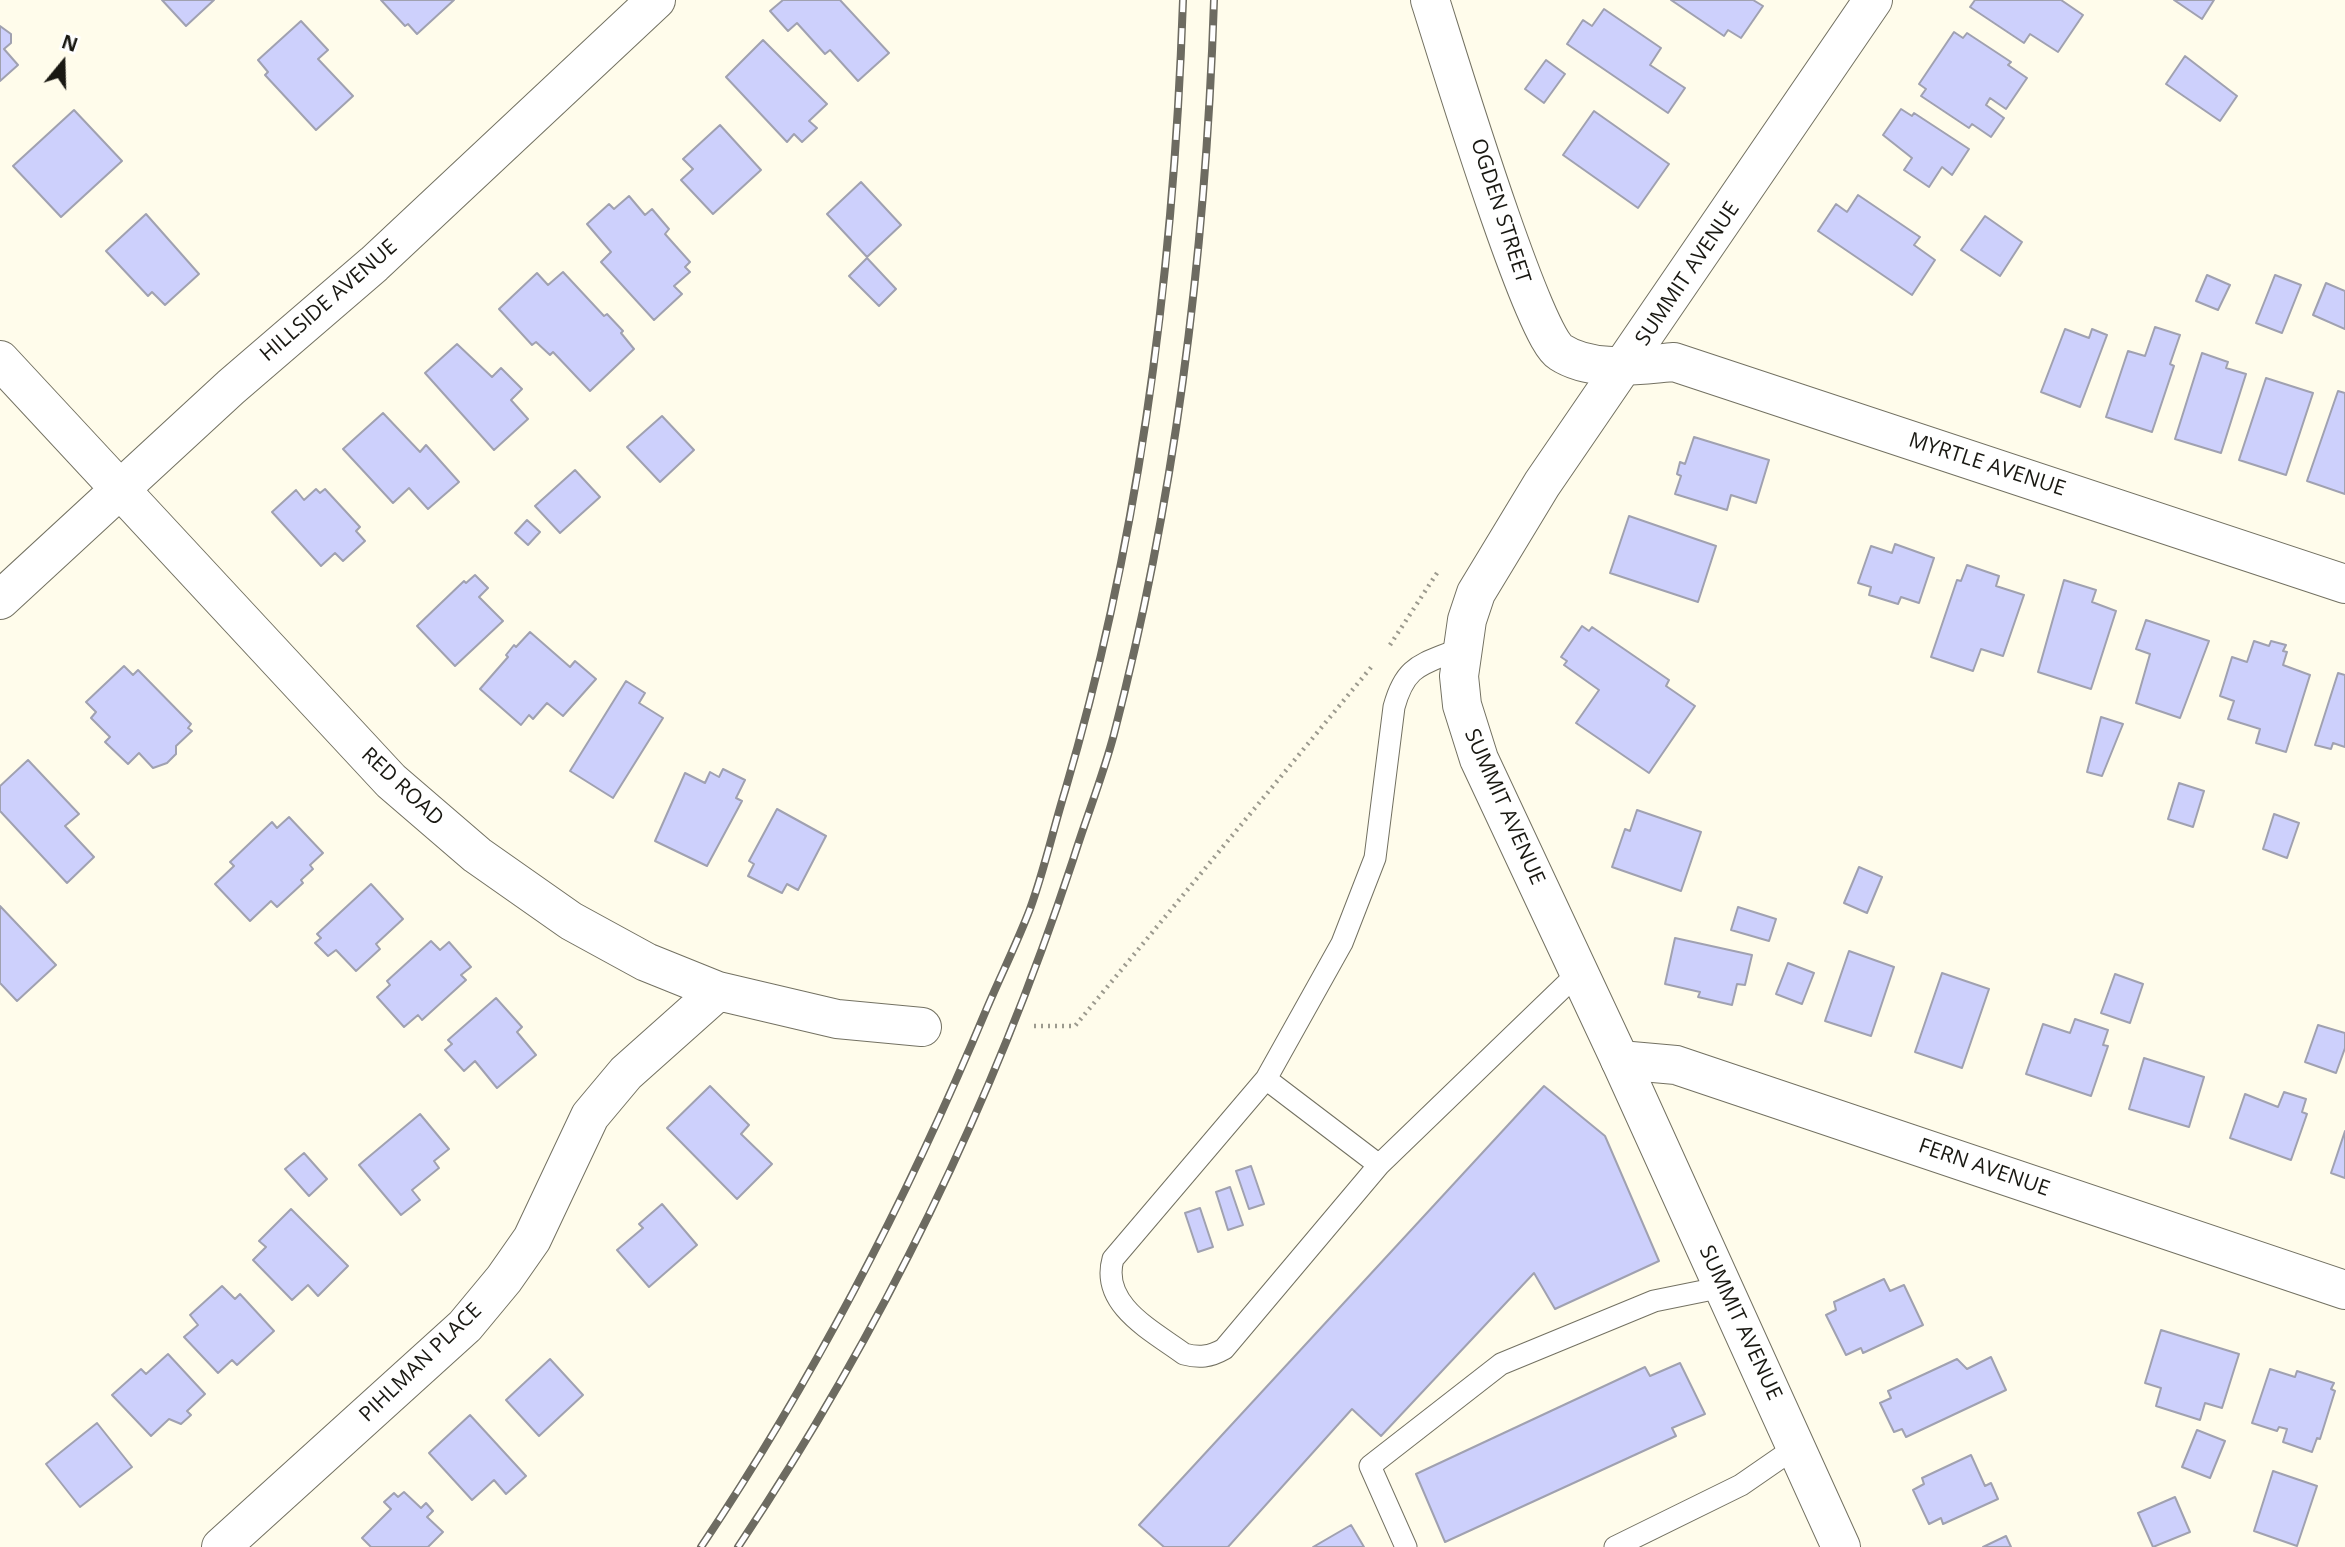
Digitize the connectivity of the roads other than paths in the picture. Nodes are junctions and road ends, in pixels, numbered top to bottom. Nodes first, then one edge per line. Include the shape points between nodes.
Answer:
1 (656, 0) edge
2 (1430, 0) edge
3 (1874, 0) edge
4 (0, 360) edge
5 (1626, 366) junction
6 (120, 489) junction
7 (2345, 584) edge
8 (0, 600) edge
9 (1461, 648) junction
10 (1579, 972) junction
11 (718, 991) junction
12 (922, 1027) dead end
13 (1620, 1060) junction
14 (1266, 1079) junction
15 (1379, 1165) junction
16 (1723, 1287) junction
17 (2345, 1290) edge
18 (1796, 1447) junction
19 (221, 1547) edge
20 (1406, 1547) edge
21 (1615, 1547) edge
22 (1842, 1547) edge

1 - 6 street, HILLSIDE AVENUE via 374,264
2 - 5 street, OGDEN STREET via 1528,295 1557,351 1580,363
3 - 5 street, SUMMIT AVENUE
4 - 6 street, RED ROAD
5 - 7 street, MYRTLE AVENUE via 1674,362
5 - 9 street, SUMMIT AVENUE via 1542,484 1476,593
6 - 8 street, HILLSIDE AVENUE
6 - 11 street, RED ROAD via 391,780 477,855 571,921 646,962
9 - 10 street, SUMMIT AVENUE via 1461,705 1468,733
9 - 14 lane via 1409,672 1400,685 1375,858 1342,943
10 - 13 street, SUMMIT AVENUE
10 - 15 lane
11 - 12 street, RED ROAD via 837,1019
11 - 19 street, PIHLMAN PLACE via 626,1073 590,1116 532,1239 466,1326
13 - 16 street, SUMMIT AVENUE
13 - 17 street, FERN AVENUE via 1676,1065
14 - 15 lane
14 - 15 lane via 1113,1259 1110,1269 1122,1308 1184,1354 1212,1356 1224,1349
16 - 18 street, SUMMIT AVENUE
16 - 20 lane via 1654,1301 1501,1364 1370,1466
18 - 21 lane via 1741,1485
18 - 22 street, SUMMIT AVENUE

